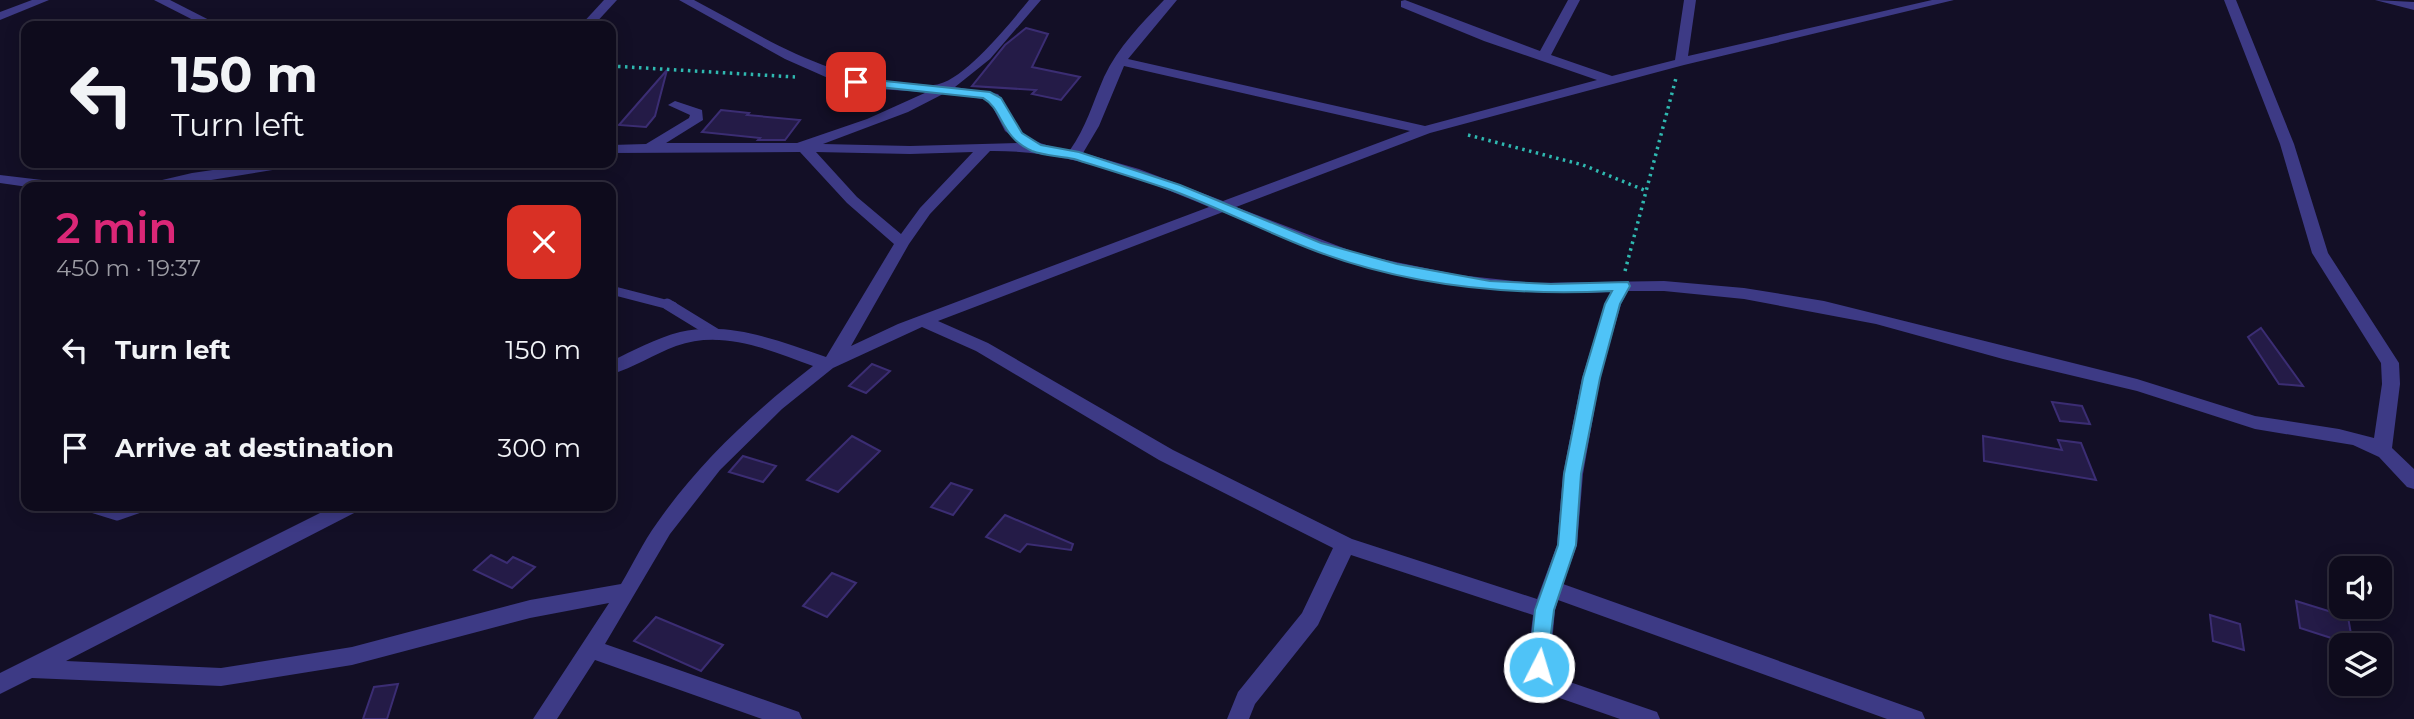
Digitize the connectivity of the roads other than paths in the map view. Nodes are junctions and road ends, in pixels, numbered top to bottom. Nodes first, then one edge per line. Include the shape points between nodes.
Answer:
1 (43, 0) edge
2 (160, 0) edge
3 (611, 0) edge
4 (685, 0) edge
5 (1035, 0) edge
6 (1171, 0) edge
7 (1574, 0) edge
8 (1690, 0) edge
9 (1948, 0) edge
10 (2230, 0) edge
11 (2381, 0) edge
12 (1405, 4) dead end
13 (2414, 6) edge
14 (0, 16) edge
15 (204, 21) edge
16 (591, 21) edge
17 (1544, 57) junction
18 (1121, 61) junction
19 (1677, 63) junction
20 (1610, 80) junction
21 (945, 89) junction
22 (675, 105) dead end
23 (1431, 128) junction
24 (802, 146) junction
25 (646, 148) junction
26 (1037, 148) junction
27 (616, 149) edge
28 (984, 149) junction
29 (1074, 155) junction
30 (256, 168) edge
31 (0, 179) edge
32 (22, 182) edge
33 (171, 182) edge
34 (1220, 207) junction
35 (902, 243) junction
36 (1622, 286) junction
37 (616, 291) edge
38 (923, 321) junction
39 (716, 334) junction
40 (831, 362) junction
41 (616, 366) edge
42 (2383, 449) junction
43 (2414, 482) edge
44 (104, 511) edge
45 (129, 511) edge
46 (341, 511) edge
47 (1345, 545) junction
48 (1550, 588) junction
49 (628, 591) junction
50 (1544, 610) junction
51 (590, 648) junction
52 (29, 669) junction
53 (0, 684) edge
54 (544, 719) edge
55 (790, 719) edge
56 (1238, 719) edge
57 (1649, 719) edge
58 (1914, 719) edge

1 - 14 street
2 - 15 street
3 - 16 street
4 - 21 street via 833,75 876,85
5 - 21 street via 977,67
6 - 18 street
7 - 17 street
8 - 19 street
9 - 19 street
10 - 42 street via 2287,144 2320,253 2390,363
11 - 13 street
12 - 17 street
17 - 20 street
18 - 23 street
18 - 29 street via 1092,131
19 - 20 street
20 - 23 street
21 - 24 street via 896,113
21 - 26 street via 993,97 1010,128
22 - 25 street via 697,113 696,120
23 - 34 street
24 - 25 street
24 - 28 street
24 - 35 street via 852,200
25 - 27 street
26 - 28 street
26 - 29 street
28 - 35 street via 925,211
29 - 34 street via 1176,187
30 - 33 street
31 - 32 street
34 - 36 street via 1316,246 1396,269 1490,286
34 - 38 street
35 - 40 street
36 - 42 street via 1779,298 1875,318 2158,391 2239,418 2363,439
36 - 48 street via 1591,378 1573,474 1567,545
37 - 39 lane via 673,306
38 - 40 street
38 - 47 street via 982,347 1166,455
39 - 40 street via 745,336
39 - 41 street via 681,338
40 - 49 street via 766,413 713,465 663,529
42 - 43 street
44 - 45 lane via 117,515
46 - 52 street
47 - 50 street
47 - 56 street via 1310,619 1246,699
48 - 50 street
48 - 58 street
49 - 51 street
49 - 52 street via 530,609 352,656 221,677
50 - 57 street via 1539,667 1547,680
51 - 54 street
51 - 55 street
52 - 53 street

